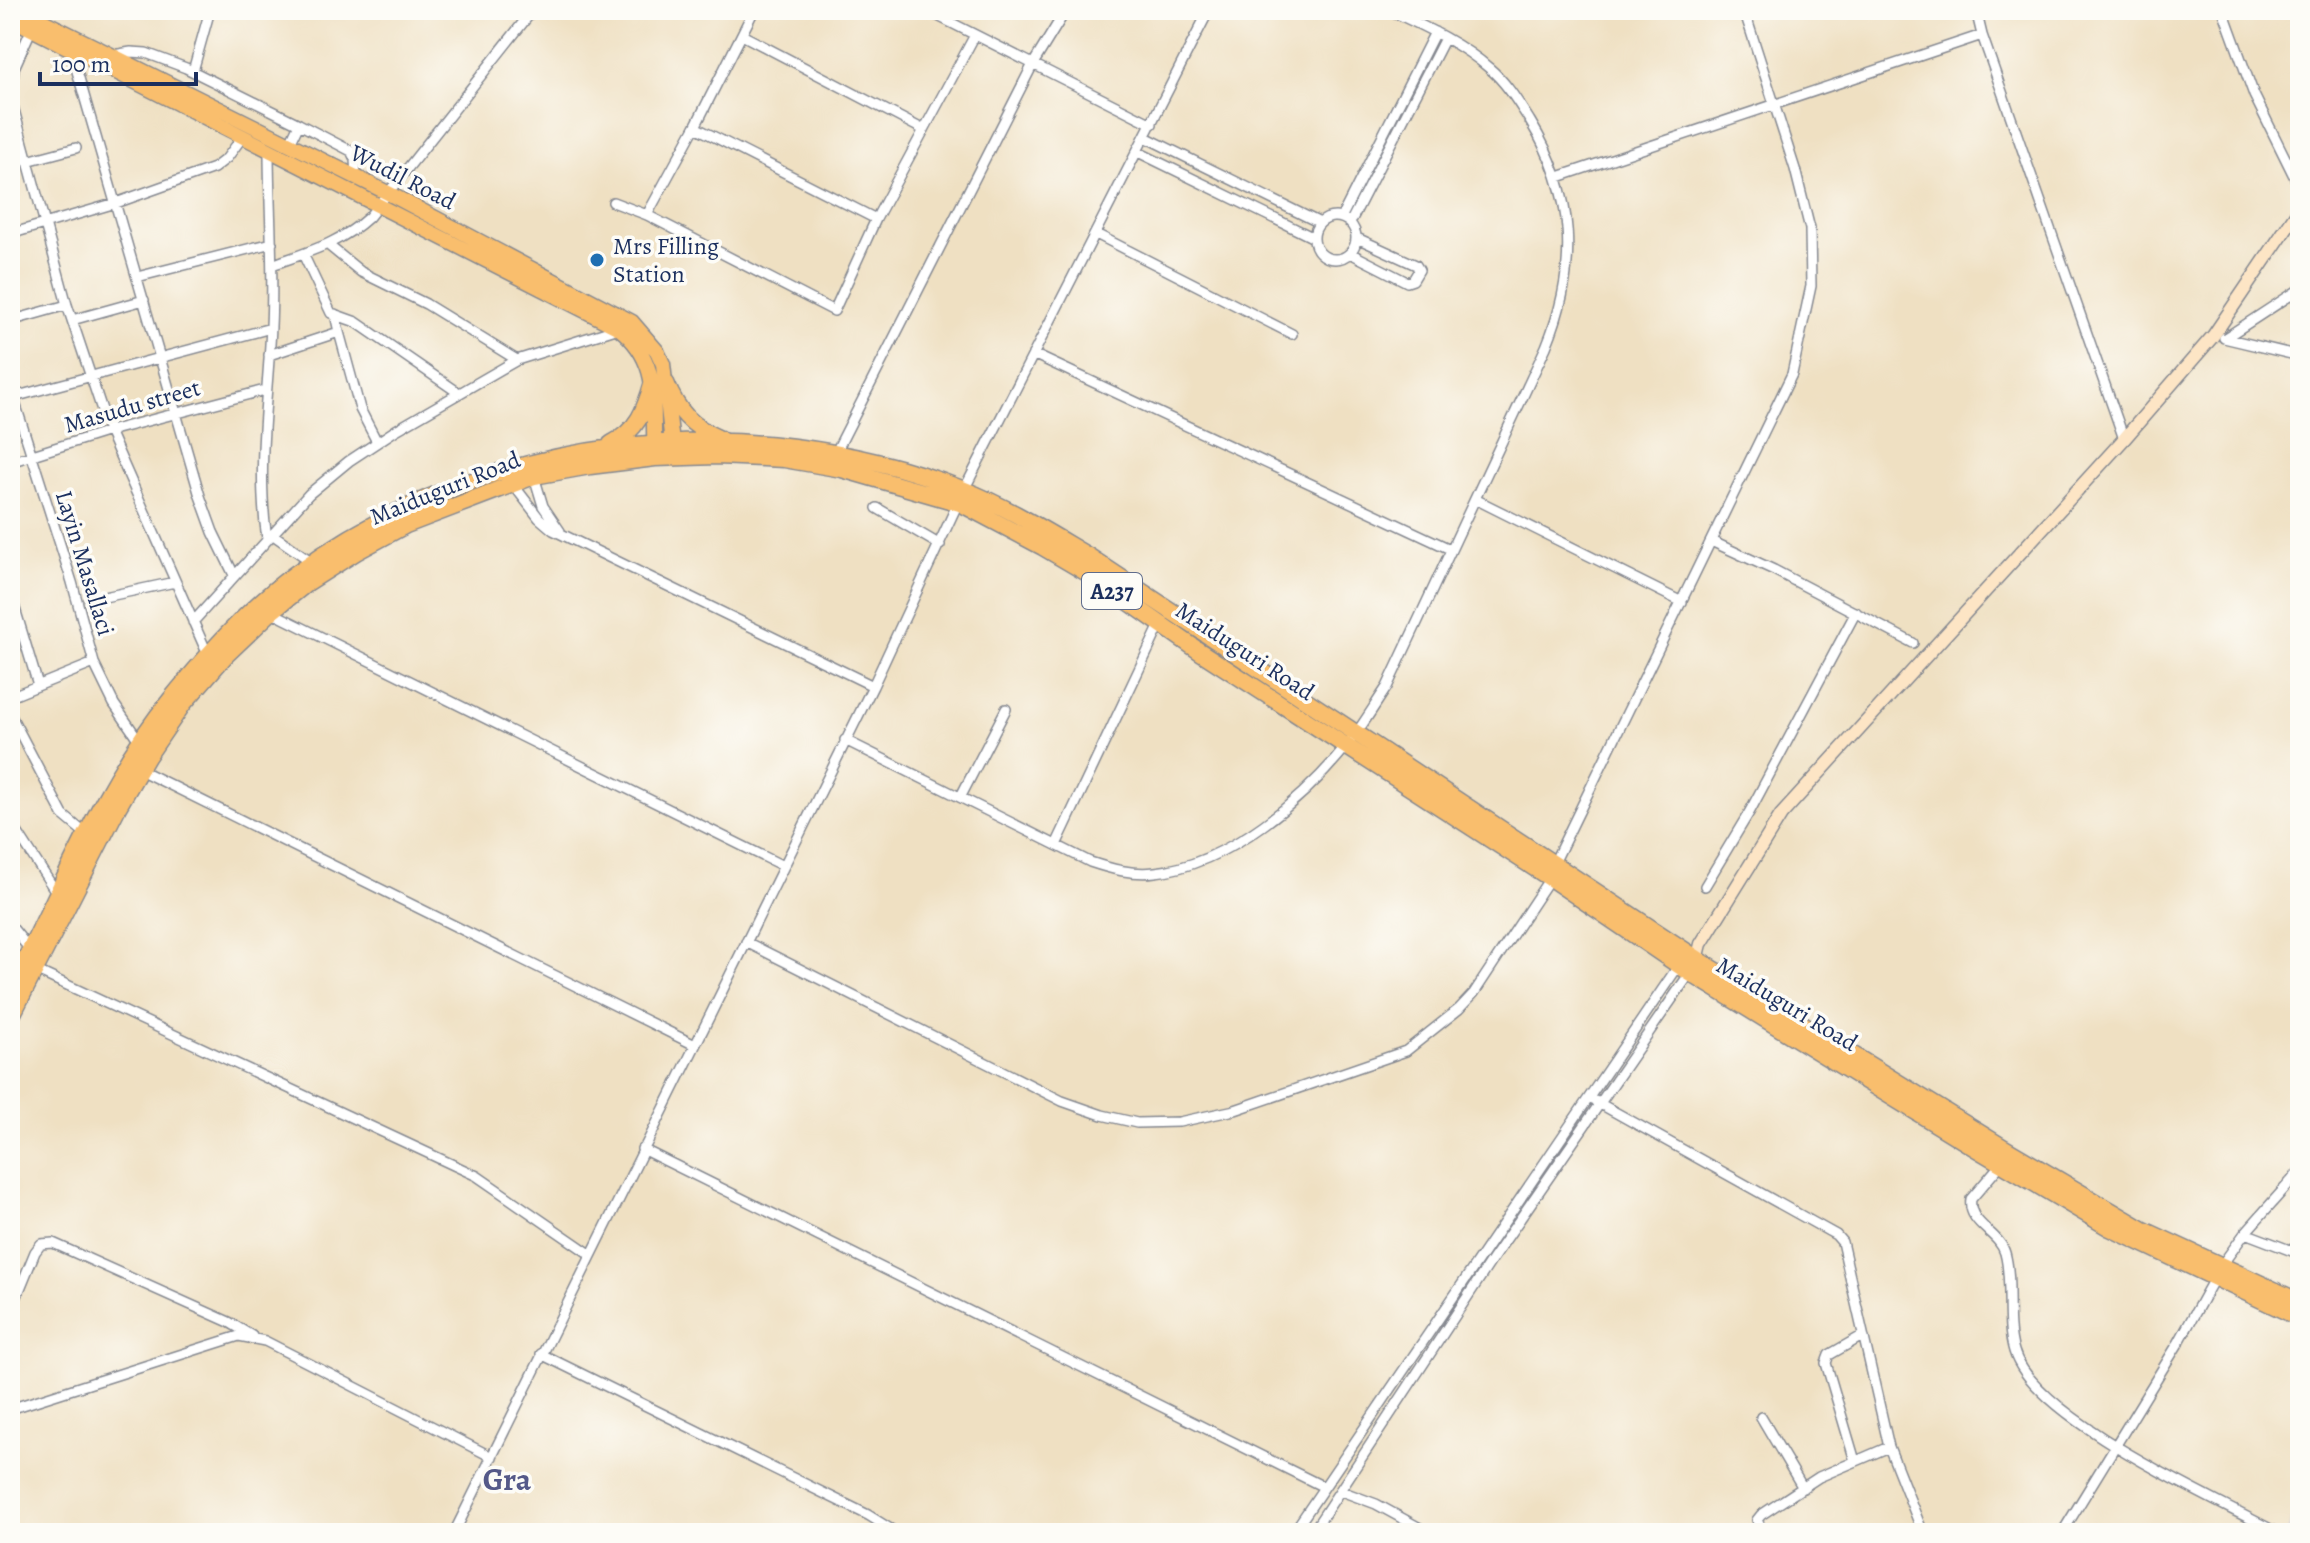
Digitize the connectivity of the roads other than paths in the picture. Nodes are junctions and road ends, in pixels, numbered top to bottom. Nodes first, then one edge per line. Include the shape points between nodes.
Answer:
1 (21, 10) edge
2 (210, 10) edge
3 (533, 10) edge
4 (754, 10) edge
5 (926, 10) edge
6 (1066, 10) edge
7 (1209, 10) edge
8 (1389, 10) edge
9 (1744, 10) edge
10 (1976, 10) edge
11 (2223, 10) edge
12 (10, 18) edge
13 (32, 28) junction
14 (1435, 32) junction
15 (742, 35) junction
16 (975, 35) junction
17 (1982, 35) junction
18 (1445, 38) junction
19 (70, 47) junction
20 (113, 55) junction
21 (1033, 64) junction
22 (193, 71) junction
23 (220, 85) junction
24 (11, 86) edge
25 (1404, 104) junction
26 (211, 105) junction
27 (1774, 107) junction
28 (299, 124) junction
29 (1152, 124) junction
30 (695, 127) junction
31 (924, 130) junction
32 (243, 136) junction
33 (1145, 137) junction
34 (290, 143) junction
35 (76, 148) dead end
36 (269, 149) junction
37 (1138, 152) junction
38 (27, 161) junction
39 (356, 177) junction
40 (1558, 177) junction
41 (2300, 188) edge
42 (1354, 193) junction
43 (1262, 195) junction
44 (1364, 198) junction
45 (384, 199) junction
46 (613, 202) dead end
47 (116, 203) junction
48 (2300, 208) edge
49 (1255, 209) junction
50 (647, 215) junction
51 (876, 219) junction
52 (1346, 221) junction
53 (1320, 223) junction
54 (45, 224) junction
55 (10, 234) edge
56 (1096, 234) junction
57 (1314, 238) junction
58 (1357, 238) junction
59 (272, 243) junction
60 (328, 245) junction
61 (1350, 253) junction
62 (303, 254) junction
63 (272, 265) junction
64 (137, 277) junction
65 (2300, 289) edge
66 (144, 300) junction
67 (67, 305) junction
68 (592, 306) junction
69 (335, 314) junction
70 (72, 320) junction
71 (10, 321) edge
72 (271, 328) junction
73 (619, 328) junction
74 (339, 332) junction
75 (1292, 334) dead end
76 (2219, 337) junction
77 (1033, 354) junction
78 (269, 355) junction
79 (161, 356) junction
80 (2300, 356) edge
81 (517, 360) junction
82 (92, 375) junction
83 (659, 382) junction
84 (265, 390) junction
85 (459, 393) junction
86 (11, 394) edge
87 (178, 414) junction
88 (109, 431) junction
89 (2124, 439) junction
90 (377, 442) junction
91 (729, 442) junction
92 (602, 449) junction
93 (673, 449) junction
94 (655, 450) junction
95 (836, 452) junction
96 (32, 457) junction
97 (10, 462) edge
98 (534, 476) junction
99 (512, 483) junction
100 (962, 496) junction
101 (1475, 499) junction
102 (877, 508) dead end
103 (562, 534) junction
104 (270, 536) junction
105 (1711, 541) junction
106 (940, 545) junction
107 (1450, 549) junction
108 (312, 562) junction
109 (234, 575) junction
110 (175, 582) junction
111 (10, 592) edge
112 (90, 600) dead end
113 (1682, 602) junction
114 (271, 612) junction
115 (1856, 612) junction
116 (193, 622) junction
117 (1160, 625) junction
118 (1913, 643) dead end
119 (208, 655) junction
120 (94, 663) junction
121 (38, 685) junction
122 (873, 686) junction
123 (10, 697) edge
124 (1006, 709) dead end
125 (10, 714) edge
126 (845, 740) junction
127 (1351, 740) junction
128 (140, 742) junction
129 (132, 767) junction
130 (961, 796) junction
131 (10, 821) edge
132 (87, 835) junction
133 (1056, 845) junction
134 (783, 866) junction
135 (1552, 870) junction
136 (1705, 886) dead end
137 (58, 896) junction
138 (10, 925) edge
139 (746, 942) junction
140 (31, 951) junction
141 (1691, 959) junction
142 (35, 970) junction
143 (10, 990) edge
144 (10, 1019) edge
145 (695, 1045) junction
146 (1593, 1100) junction
147 (642, 1149) junction
148 (2001, 1164) junction
149 (2300, 1171) edge
150 (2245, 1233) junction
151 (590, 1254) junction
152 (2300, 1254) edge
153 (2217, 1273) junction
154 (2300, 1302) edge
155 (10, 1313) edge
156 (2300, 1318) edge
157 (252, 1336) junction
158 (1862, 1336) junction
159 (541, 1354) junction
160 (10, 1409) edge
161 (1761, 1417) dead end
162 (2114, 1445) junction
163 (1889, 1447) junction
164 (492, 1457) junction
165 (1855, 1461) junction
166 (1324, 1487) junction
167 (1803, 1488) junction
168 (1341, 1491) junction
169 (2272, 1530) dead end
170 (454, 1533) edge
171 (897, 1533) edge
172 (1293, 1533) edge
173 (1312, 1533) edge
174 (1429, 1533) edge
175 (1763, 1533) edge
176 (1923, 1533) edge
177 (2062, 1533) edge

1 - 20 main road, Wudil Road
2 - 22 street
3 - 45 street
4 - 15 street
5 - 16 street
6 - 21 street
7 - 29 street
8 - 14 street
9 - 27 street
10 - 17 street
11 - 41 street via 2254,95
12 - 13 main road, Wudil Road
13 - 19 main road, Wudil Road
13 - 24 street
14 - 18 street
14 - 25 street
15 - 30 street
15 - 31 street
16 - 21 street
16 - 31 street
17 - 27 street
17 - 89 street
18 - 25 street
18 - 40 street via 1489,67 1515,97 1546,146
19 - 32 main road, Wudil Road
19 - 47 street
20 - 22 street via 146,53
20 - 26 main road, Wudil Road
21 - 29 street
21 - 95 street
22 - 23 street
23 - 26 street
23 - 28 street
24 - 38 street
25 - 42 street
25 - 44 street
26 - 34 main road, Wudil Road
27 - 40 street
27 - 105 street via 1810,229 1811,286 1792,374
28 - 34 street
28 - 39 street via 351,151
29 - 33 street
30 - 50 street
30 - 51 street
31 - 51 street
32 - 36 main road, Wudil Road
32 - 47 street via 214,168
33 - 37 street
33 - 43 street
34 - 39 main road, Wudil Road
35 - 38 street
36 - 45 main road, Wudil Road
36 - 59 street
37 - 49 street
37 - 56 street
38 - 54 street
39 - 45 main road, Wudil Road
40 - 101 street via 1568,226 1567,278 1557,322
42 - 44 street
42 - 52 street
43 - 49 street
43 - 53 street
44 - 52 street
45 - 60 street via 359,227
45 - 68 main road, Wudil Road
46 - 50 street
47 - 54 street
47 - 64 street
48 - 76 street
49 - 57 street
50 - 51 street via 834,311
52 - 53 street via 1330,218
52 - 58 street
53 - 57 street
54 - 55 street
54 - 67 street
56 - 75 street
56 - 77 street
57 - 61 street via 1325,257 1335,260
58 - 61 street
58 - 61 street via 1419,270 1407,282
59 - 63 street
59 - 64 street
60 - 62 street
60 - 81 street via 361,272 426,304
62 - 63 street
62 - 69 street
63 - 72 street
64 - 66 street
65 - 76 street
66 - 70 street
66 - 79 street
67 - 70 street
67 - 71 street
68 - 73 main road, Wudil Road
68 - 83 main road, Wudil Road via 632,322 646,336 657,351
69 - 74 street
69 - 85 street via 356,322
70 - 82 street
72 - 78 street
72 - 79 street
73 - 81 street
73 - 83 main road, Wudil Road
74 - 78 street
74 - 90 street via 360,409
76 - 80 street
76 - 89 street
77 - 100 street
77 - 107 street
78 - 84 street
79 - 82 street
79 - 87 street
81 - 85 street
82 - 86 street
82 - 88 street
83 - 91 highway via 696,428
83 - 92 highway via 637,425
83 - 93 main road, Wudil Road
83 - 94 main road, Wudil Road
84 - 87 street, Masudu street
84 - 104 street via 263,506
85 - 90 street
86 - 96 street, Layin Masallaci
87 - 88 street, Masudu street
87 - 109 street via 200,496
88 - 96 street, Masudu street
88 - 110 street
89 - 141 street via 1781,815
90 - 104 street via 309,494
91 - 93 highway, Maiduguri Road / A237
91 - 95 highway, Maiduguri Road / A237
92 - 94 highway, Maiduguri Road / A237
92 - 108 highway, Maiduguri Road / A237 via 484,475 383,518
93 - 94 highway, Maiduguri Road / A237
93 - 100 highway, Maiduguri Road / A237 via 784,459
94 - 98 highway, Maiduguri Road / A237
95 - 100 highway, Maiduguri Road / A237 via 872,460
96 - 97 street, Masudu street
96 - 120 street, Layin Masallaci
98 - 99 highway, Maiduguri Road / A237
98 - 103 street via 543,506
99 - 103 street via 539,518
99 - 114 highway, Maiduguri Road / A237 via 393,531 307,583
100 - 106 street
100 - 117 highway, Maiduguri Road / A237
100 - 127 highway, Maiduguri Road / A237 via 1041,528 1088,556
101 - 107 street
101 - 113 street
102 - 106 street
103 - 122 street
104 - 108 street
104 - 109 street
105 - 113 street
105 - 115 street
106 - 122 street
107 - 127 street via 1387,687
108 - 119 highway, Maiduguri Road / A237
109 - 116 street
110 - 112 street
110 - 116 street
111 - 121 street
113 - 135 street
114 - 129 highway, Maiduguri Road / A237 via 225,656
114 - 134 street
115 - 118 street
115 - 136 street
116 - 119 street
117 - 127 highway, Maiduguri Road / A237
117 - 133 street
119 - 128 highway, Maiduguri Road / A237
120 - 121 street
120 - 128 street, Layin Masallaci
121 - 123 street
122 - 126 street
124 - 130 street
125 - 132 street via 63,815
126 - 130 street
126 - 134 street
127 - 133 street via 1264,825 1207,859 1156,872 1119,871
127 - 135 highway, Maiduguri Road / A237
128 - 129 highway, Maiduguri Road / A237
129 - 132 highway, Maiduguri Road / A237
129 - 142 highway, Maiduguri Road / A237 via 118,807
129 - 145 street
130 - 133 street
131 - 137 street
132 - 137 highway, Maiduguri Road / A237
134 - 139 street
135 - 139 street via 1474,993 1406,1051 1235,1110 1179,1122 1137,1123 1062,1101
135 - 141 highway, Maiduguri Road / A237
137 - 140 highway, Maiduguri Road / A237
138 - 140 street
139 - 145 street
140 - 143 highway, Maiduguri Road / A237
141 - 146 street
141 - 148 highway, Maiduguri Road / A237
141 - 153 highway, Maiduguri Road / A237
142 - 144 highway, Maiduguri Road / A237
142 - 151 street via 477,1176
145 - 147 street
146 - 158 street via 1836,1235 1845,1252
146 - 166 street
146 - 168 street
147 - 151 street
147 - 166 street
148 - 153 highway, Maiduguri Road / A237 via 2110,1228
148 - 162 street via 1970,1205 1972,1215 2005,1251 2014,1353 2023,1371 2058,1408
149 - 150 street
150 - 152 street
150 - 153 street
151 - 159 street
153 - 154 highway, Maiduguri Road / A237
153 - 156 highway, Maiduguri Road / A237
153 - 162 street
155 - 157 street via 35,1252 41,1244 53,1243
157 - 160 street
157 - 164 street
158 - 163 street
158 - 165 street via 1829,1355 1826,1363
159 - 164 street
159 - 171 street
161 - 167 street
162 - 169 street
162 - 177 street
163 - 165 street
163 - 176 street
164 - 170 street
165 - 167 street
166 - 172 street
167 - 175 street via 1758,1517
168 - 173 street
168 - 174 street

